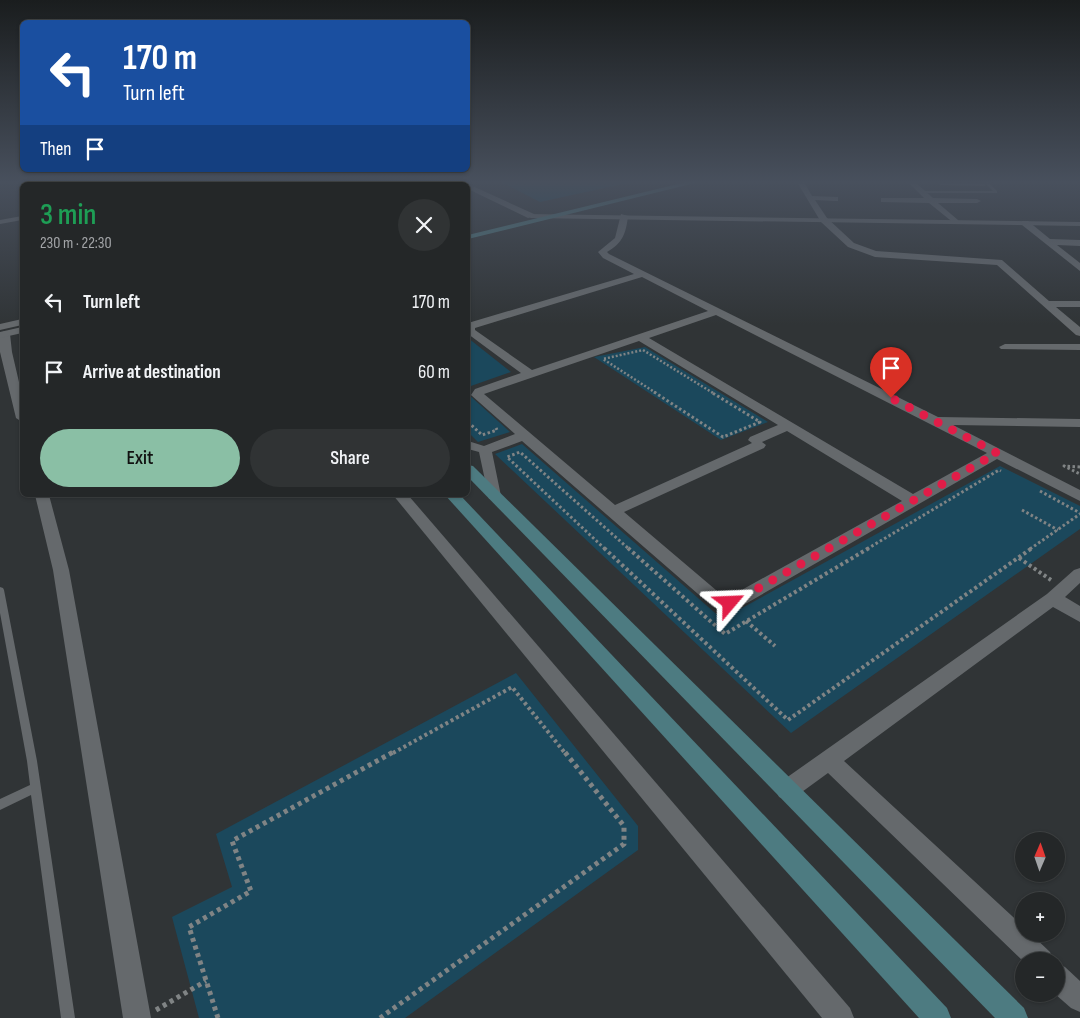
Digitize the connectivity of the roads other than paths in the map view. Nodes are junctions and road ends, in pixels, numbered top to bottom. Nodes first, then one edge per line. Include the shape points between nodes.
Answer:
1 (499, 230) edge
2 (622, 230) edge
3 (834, 230) edge
4 (1033, 230) edge
5 (470, 237) edge
6 (1049, 242) junction
7 (1080, 242) edge
8 (1079, 266) edge
9 (643, 274) junction
10 (1048, 304) junction
11 (1080, 304) edge
12 (717, 311) junction
13 (20, 324) edge
14 (20, 331) edge
15 (1080, 332) edge
16 (640, 337) junction
17 (20, 340) edge
18 (3, 342) edge
19 (1005, 347) dead end
20 (1080, 347) edge
21 (530, 374) junction
22 (20, 410) edge
23 (935, 421) junction
24 (1080, 423) edge
25 (787, 426) junction
26 (522, 436) junction
27 (470, 446) edge
28 (485, 450) junction
29 (997, 453) junction
30 (470, 471) edge
31 (494, 496) junction
32 (1080, 496) edge
33 (43, 497) edge
34 (402, 497) edge
35 (454, 497) edge
36 (912, 500) junction
37 (614, 511) junction
38 (1080, 574) edge
39 (0, 590) edge
40 (1058, 593) junction
41 (1080, 615) edge
42 (829, 760) junction
43 (36, 788) junction
44 (787, 790) junction
45 (0, 805) edge
46 (1032, 952) edge
47 (1065, 985) edge
48 (1080, 999) edge
49 (144, 1016) edge
50 (68, 1018) edge
51 (840, 1018) edge
52 (937, 1018) edge
53 (1014, 1018) edge

1 - 5 main road
2 - 9 street via 620,239 602,254
3 - 10 street via 850,245 875,254 999,262
4 - 6 street
6 - 7 street
6 - 8 street
9 - 12 street
9 - 21 street via 470,326 470,331
10 - 11 street
10 - 15 street
12 - 16 street
12 - 23 street
13 - 18 street
14 - 18 street
16 - 21 street
16 - 25 street
17 - 18 street
18 - 22 street
19 - 20 street
21 - 26 street via 486,389 477,396
23 - 24 street
23 - 29 street
25 - 36 street
25 - 37 street
26 - 28 street
26 - 37 street
27 - 28 street
28 - 31 street
29 - 32 street
29 - 36 street
30 - 31 main road
31 - 44 main road
33 - 49 street via 61,570
34 - 51 street
35 - 52 main road
36 - 37 street via 730,603 711,597
38 - 40 street
39 - 43 lane
40 - 41 street
40 - 42 street
42 - 44 street
42 - 46 street
43 - 45 lane
43 - 50 lane
44 - 53 main road
47 - 48 street

